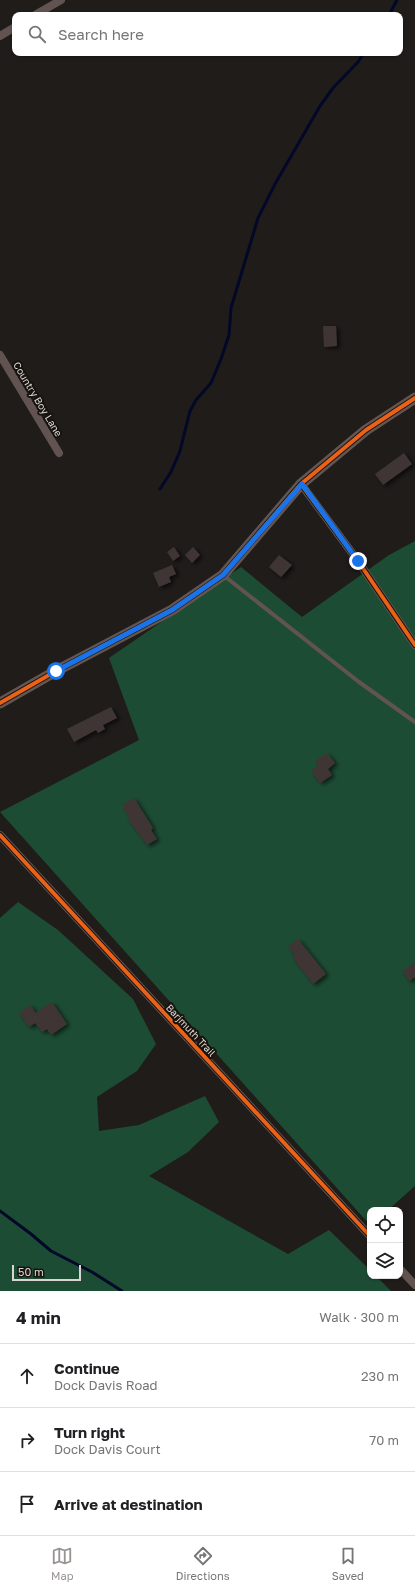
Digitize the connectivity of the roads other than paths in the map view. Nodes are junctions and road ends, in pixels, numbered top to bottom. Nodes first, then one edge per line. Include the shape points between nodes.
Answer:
1 (61, 0) edge
2 (40, 12) edge
3 (12, 29) edge
4 (0, 36) edge
5 (0, 354) edge
6 (415, 398) edge
7 (60, 453) dead end
8 (302, 484) junction
9 (223, 575) junction
10 (415, 645) edge
11 (0, 703) edge
12 (415, 722) edge
13 (0, 835) edge
14 (367, 1233) edge
15 (403, 1272) edge
16 (415, 1285) edge

1 - 2 street
3 - 4 street
5 - 7 street, Country Boy Lane
6 - 8 street via 366,430
8 - 9 street
8 - 10 street
9 - 11 street via 172,610
9 - 12 lane via 359,682
13 - 14 street, Barjmuth Trail
15 - 16 street

